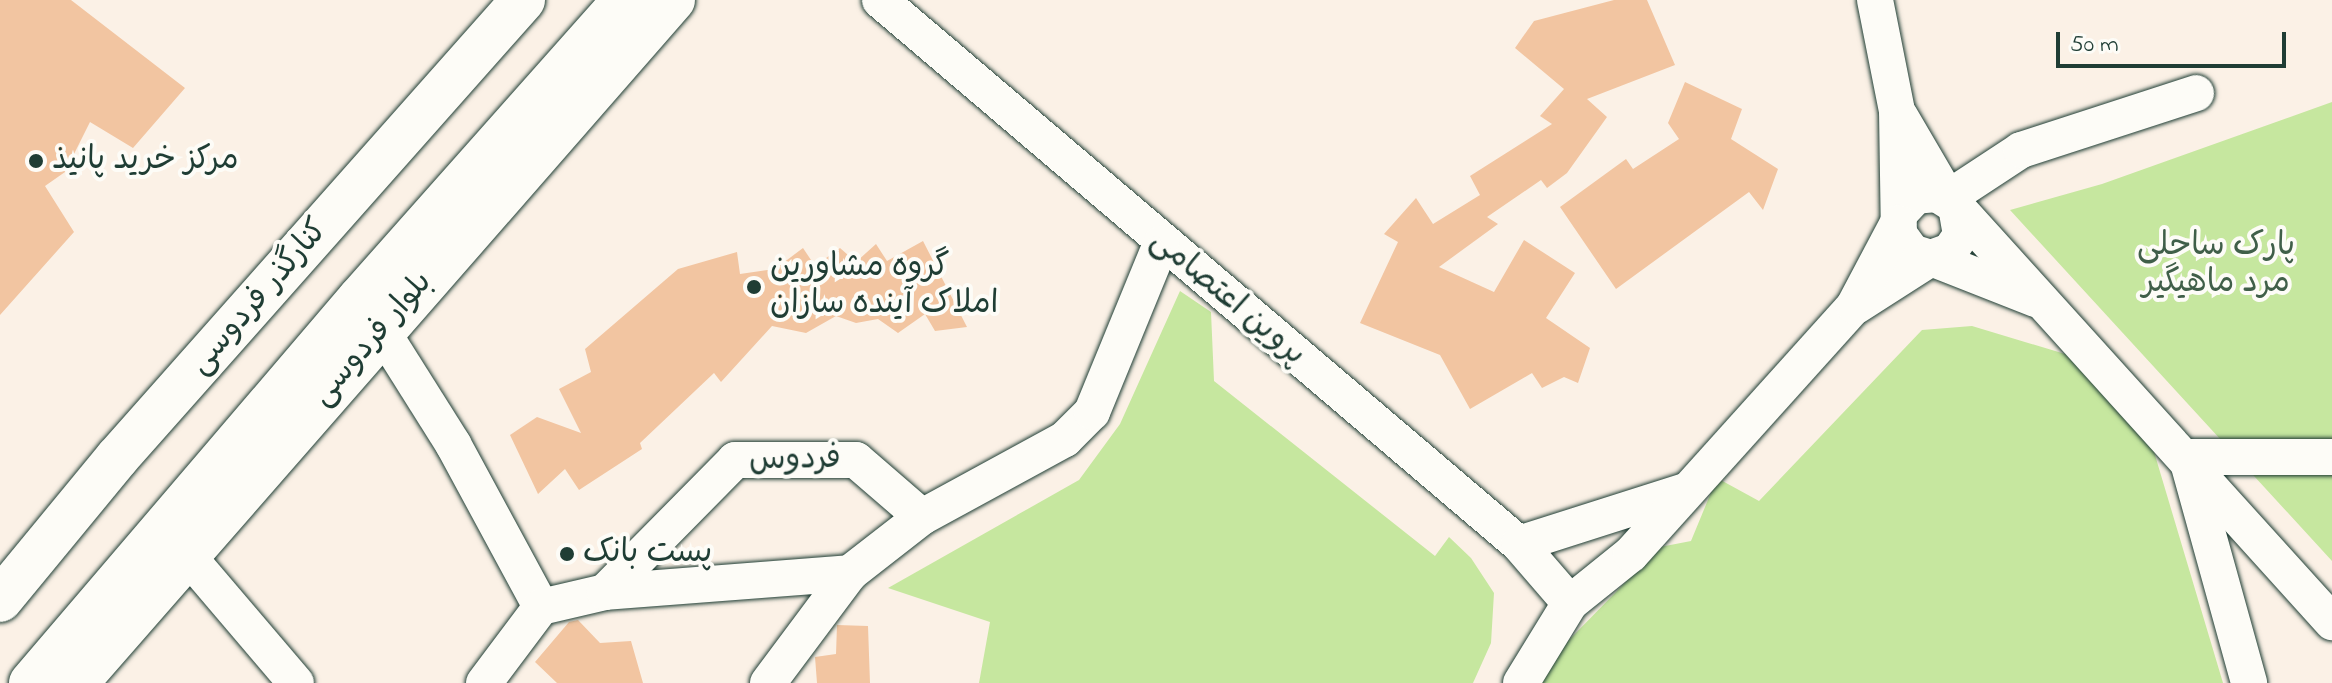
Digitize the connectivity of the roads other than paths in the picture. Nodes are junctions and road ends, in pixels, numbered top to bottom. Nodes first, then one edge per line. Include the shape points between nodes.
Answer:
1 (523, 0) edge
2 (625, 0) edge
3 (673, 0) edge
4 (880, 0) edge
5 (1875, 0) edge
6 (2196, 93) dead end
7 (1897, 111) junction
8 (1952, 202) junction
9 (1899, 218) junction
10 (1161, 244) junction
11 (1931, 258) junction
12 (2040, 301) junction
13 (1854, 306) junction
14 (371, 313) junction
15 (2187, 457) junction
16 (2332, 457) edge
17 (1690, 489) junction
18 (922, 517) junction
19 (1519, 544) junction
20 (187, 555) junction
21 (850, 573) junction
22 (605, 592) junction
23 (0, 600) edge
24 (1570, 603) junction
25 (541, 607) junction
26 (2332, 622) edge
27 (495, 678) edge
28 (31, 683) edge
29 (76, 683) edge
30 (296, 683) edge
31 (768, 683) edge
32 (1521, 683) edge
33 (2249, 683) edge

1 - 23 main road, کنارگذر فردوسی via 117,458
2 - 14 main road, بلوار فردوسی
3 - 14 main road, بلوار فردوسی
4 - 10 street, پروین اعتصامی
5 - 7 street
6 - 8 street via 2021,150
7 - 8 street
7 - 9 street
8 - 9 street via 1916,196
8 - 11 street via 1962,225 1957,244
8 - 12 street
9 - 11 street via 1904,244
9 - 13 street
10 - 18 street via 1092,412 1065,439
10 - 19 street, پروین اعتصامی
11 - 12 street
11 - 13 street
12 - 15 street
13 - 17 street
14 - 20 main road, بلوار فردوسی
14 - 25 street via 453,444
14 - 28 main road, بلوار فردوسی
15 - 16 street
15 - 26 street
15 - 33 street
17 - 19 street
17 - 24 street via 1631,554
18 - 21 street
18 - 22 street, فردوس via 856,460 735,460
19 - 24 street, پروین اعتصامی
20 - 29 main road, بلوار فردوسی
20 - 30 street
21 - 22 street
21 - 31 street
22 - 25 street
24 - 32 street
25 - 27 street

